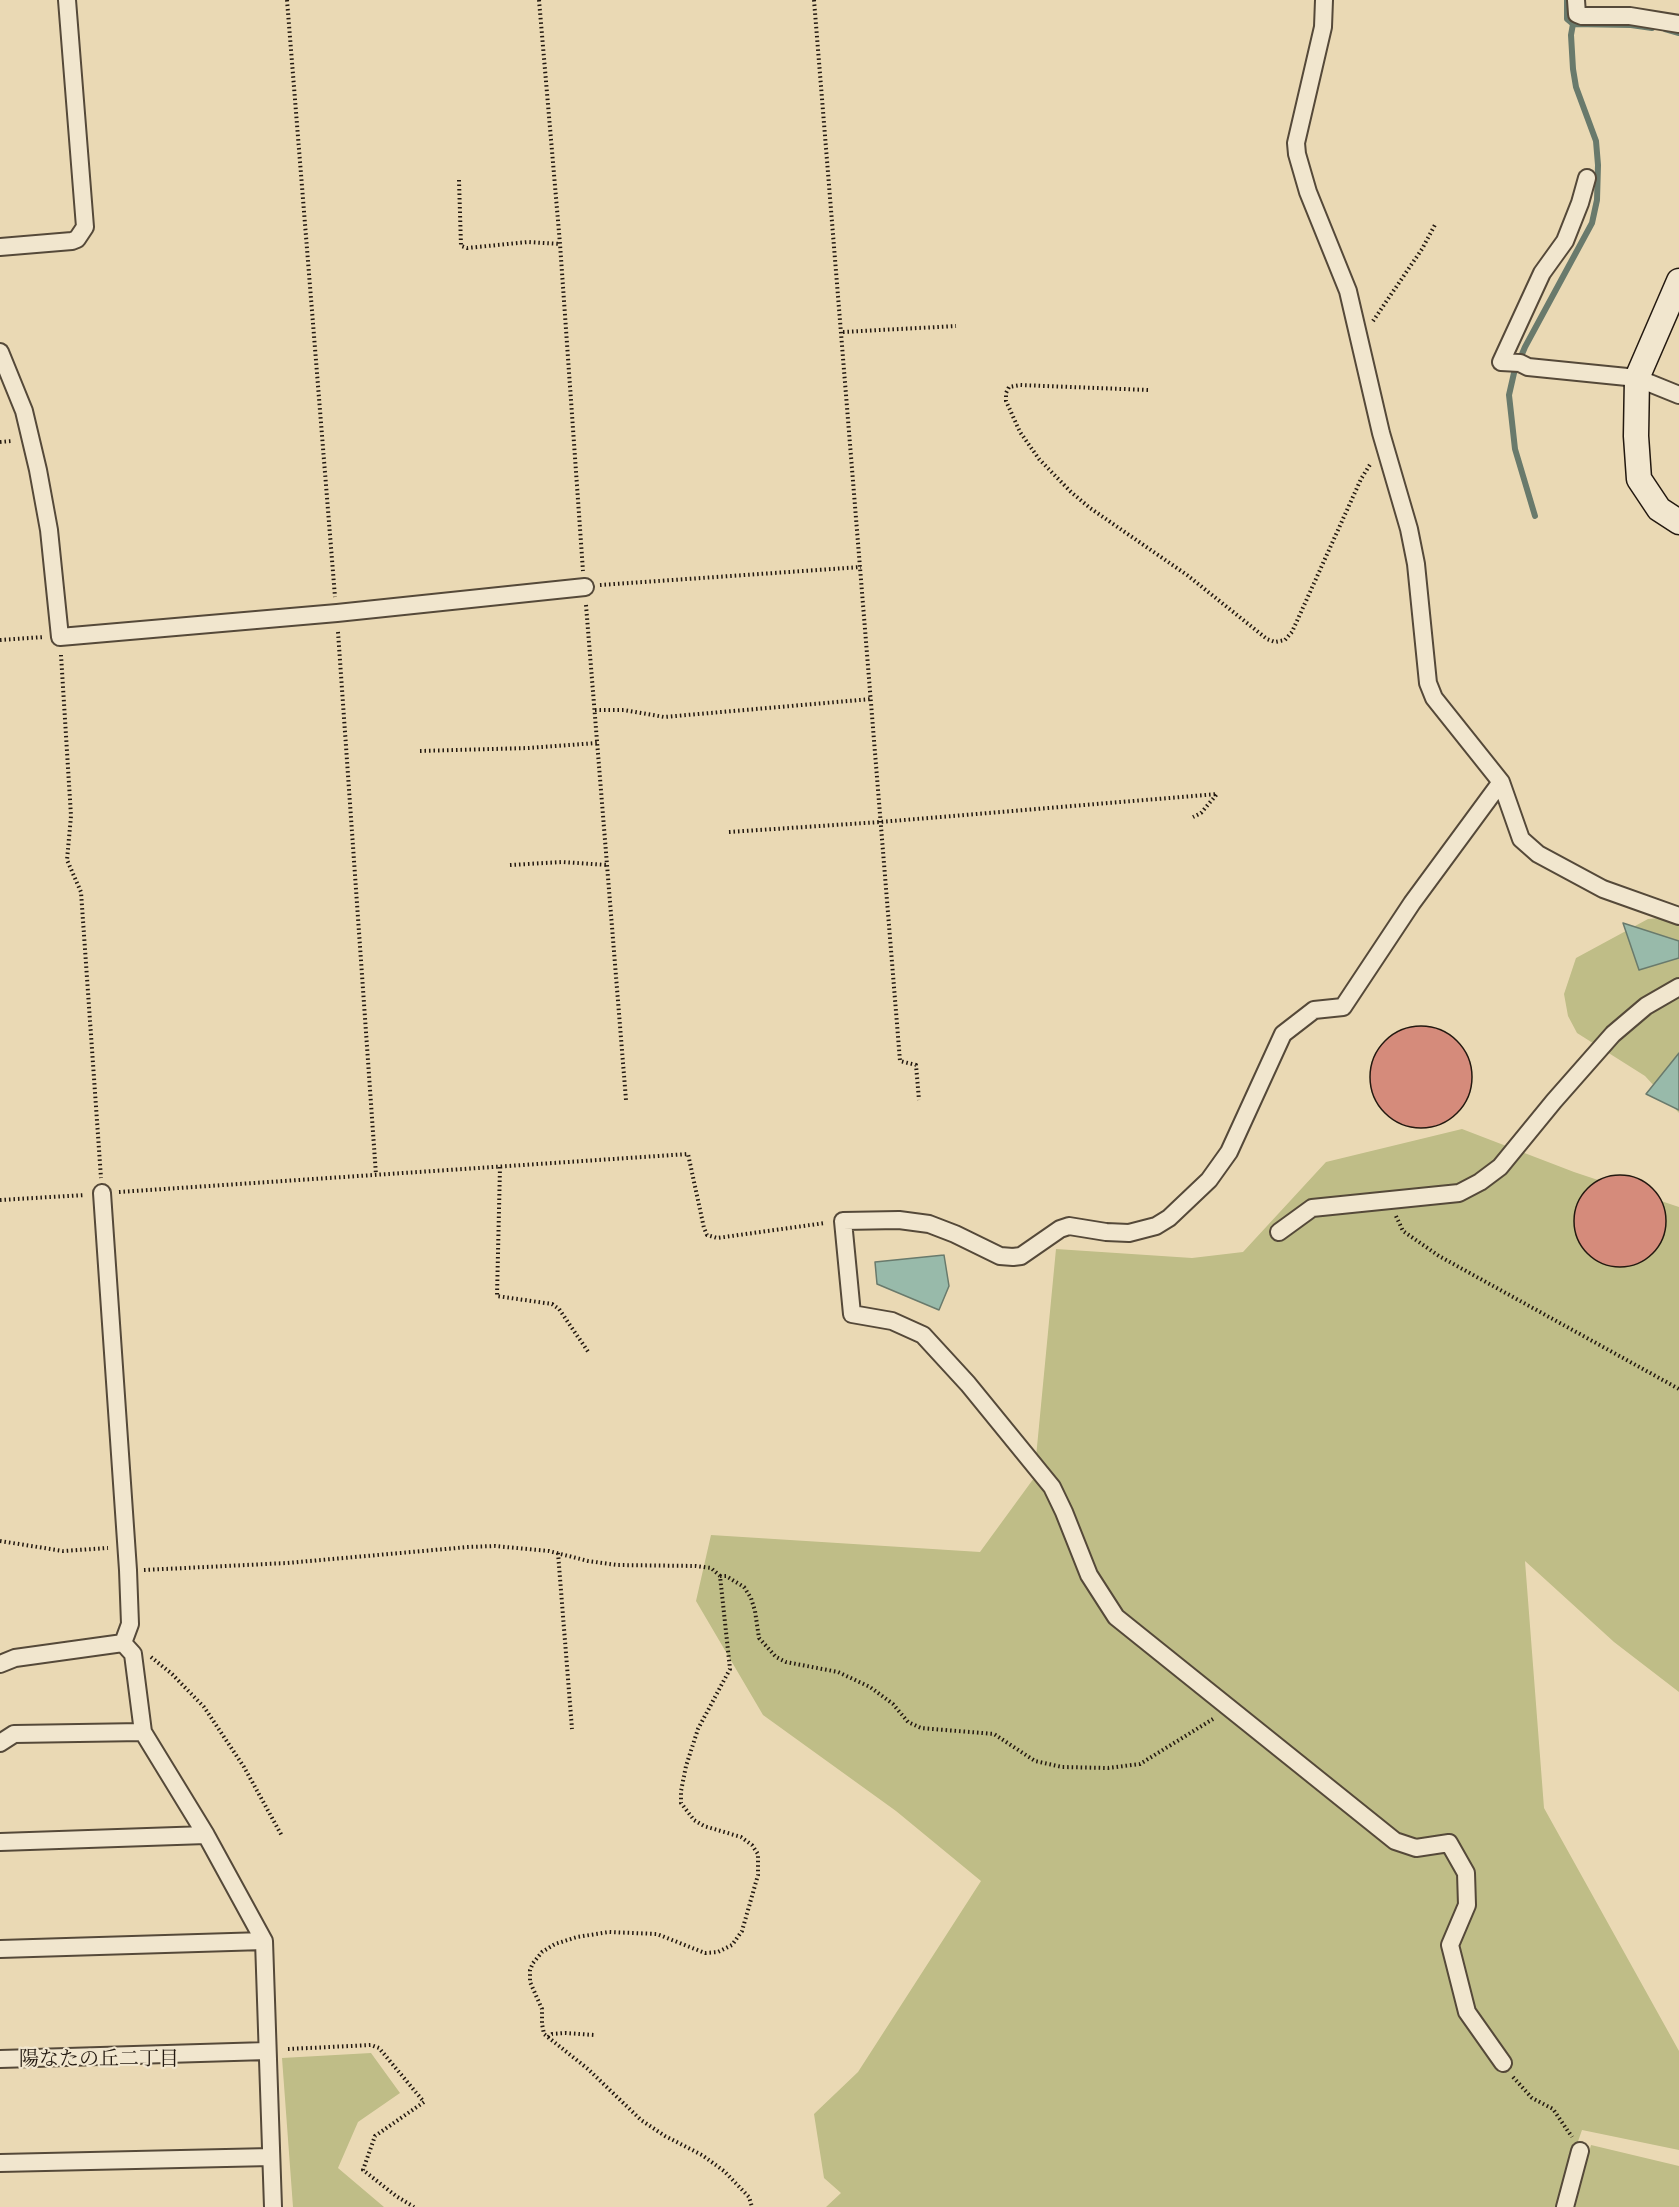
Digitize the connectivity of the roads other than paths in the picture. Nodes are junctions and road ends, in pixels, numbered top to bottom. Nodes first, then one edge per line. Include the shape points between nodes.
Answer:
1 (67, 0) edge
2 (1324, 0) edge
3 (1576, 0) edge
4 (1679, 24) edge
5 (1587, 178) dead end
6 (0, 247) edge
7 (1679, 281) edge
8 (0, 352) edge
9 (1636, 378) junction
10 (1679, 395) edge
11 (1679, 522) edge
12 (585, 587) road end
13 (1501, 782) junction
14 (1679, 916) edge
15 (1679, 987) edge
16 (102, 1193) road end
17 (1279, 1233) dead end
18 (128, 1649) junction
19 (0, 1664) edge
20 (143, 1732) junction
21 (0, 1743) edge
22 (206, 1835) junction
23 (0, 1842) edge
24 (264, 1941) junction
25 (0, 1949) edge
26 (267, 2051) junction
27 (0, 2060) edge
28 (1503, 2062) road end
29 (1580, 2151) road end
30 (271, 2157) junction
31 (0, 2163) edge
32 (273, 2207) edge
33 (1565, 2207) edge

1 - 6 street via 85,227 72,242
2 - 13 street via 1323,27 1296,143 1308,192 1348,291 1409,529 1428,683 1434,698
3 - 4 street via 1577,14 1582,16 1630,16
5 - 9 street via 1565,241 1542,273 1501,362
7 - 9 street
8 - 12 street via 24,411 38,470 49,530 60,637
9 - 10 street
9 - 11 street via 1639,479 1659,510
13 - 14 street via 1521,839 1538,854 1603,889
13 - 28 street via 1412,903 1343,1007 1314,1010 1283,1034 1229,1152 1209,1180 1156,1227 1129,1233 1069,1226 1021,1256 1012,1257 1000,1256 929,1224 843,1221 852,1314 892,1321 924,1335 968,1384 1052,1486 1089,1575 1116,1617 1395,1841 1416,1848 1449,1843 1466,1873 1467,1905 1450,1946 1467,2012
15 - 17 street via 1646,1006 1614,1034 1500,1167 1480,1182 1459,1193 1312,1208
16 - 18 street via 127,1547
18 - 19 street via 15,1658
18 - 20 street
20 - 21 street via 14,1734
20 - 22 street
22 - 23 street
22 - 24 street
24 - 25 street
24 - 26 street
26 - 27 street
26 - 30 street
29 - 33 street
30 - 31 street
30 - 32 street

